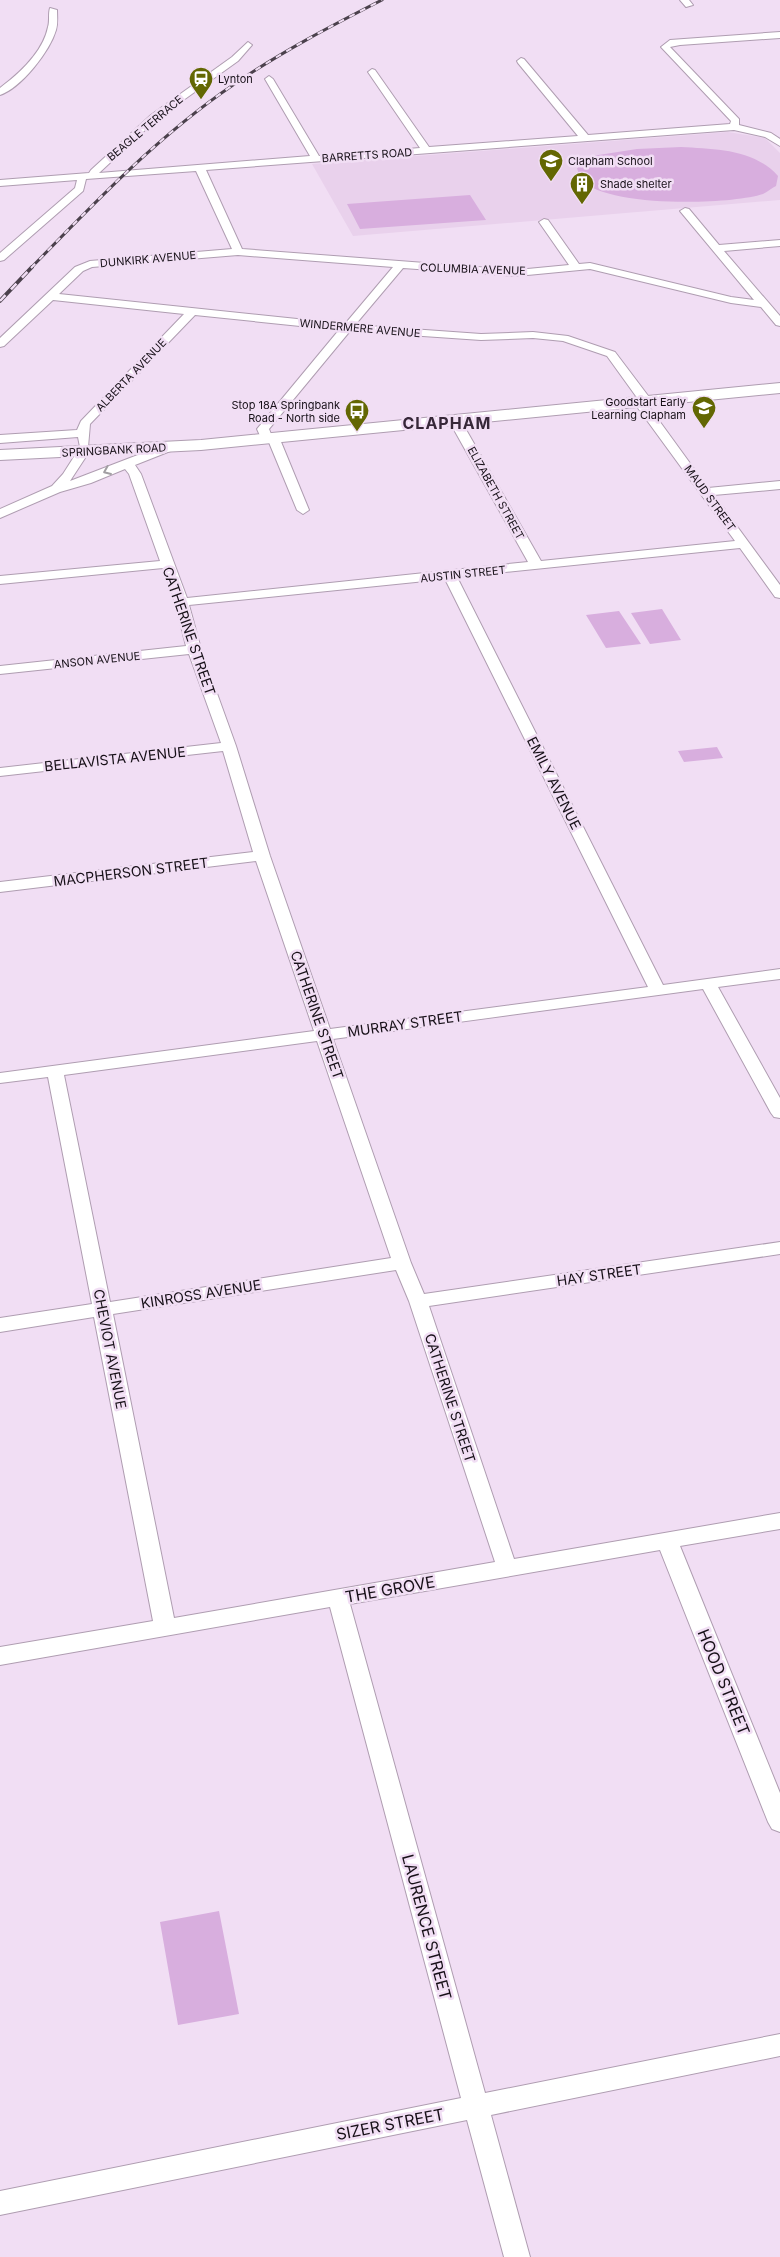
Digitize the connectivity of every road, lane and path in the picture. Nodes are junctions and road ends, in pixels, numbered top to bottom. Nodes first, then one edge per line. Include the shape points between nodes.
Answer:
1 (53, 10) dead end
2 (780, 35) edge
3 (248, 45) dead end
4 (521, 61) dead end
5 (372, 72) dead end
6 (269, 79) dead end
7 (0, 92) edge
8 (734, 127) junction
9 (585, 138) junction
10 (780, 142) edge
11 (426, 150) junction
12 (316, 159) junction
13 (200, 168) junction
14 (95, 176) junction
15 (82, 177) junction
16 (0, 183) edge
17 (685, 211) dead end
18 (544, 222) dead end
19 (780, 243) edge
20 (717, 248) junction
21 (238, 252) junction
22 (0, 258) edge
23 (399, 266) junction
24 (577, 268) junction
25 (48, 296) junction
26 (764, 304) junction
27 (193, 312) junction
28 (780, 323) edge
29 (348, 328) junction
30 (0, 344) edge
31 (780, 388) edge
32 (642, 402) junction
33 (454, 419) junction
34 (269, 437) junction
35 (0, 439) edge
36 (228, 441) junction
37 (83, 443) junction
38 (169, 447) junction
39 (0, 449) edge
40 (0, 455) edge
41 (127, 463) junction
42 (780, 485) edge
43 (56, 488) junction
44 (706, 492) junction
45 (303, 510) dead end
46 (0, 514) edge
47 (743, 544) junction
48 (166, 564) junction
49 (537, 566) junction
50 (450, 576) junction
51 (0, 580) edge
52 (778, 587) edge
53 (182, 602) junction
54 (194, 649) junction
55 (0, 670) edge
56 (229, 746) junction
57 (0, 772) edge
58 (262, 856) junction
59 (0, 887) edge
60 (780, 974) edge
61 (708, 984) junction
62 (658, 990) junction
63 (324, 1035) junction
64 (55, 1071) junction
65 (0, 1078) edge
66 (780, 1113) edge
67 (780, 1248) edge
68 (402, 1263) junction
69 (418, 1301) junction
70 (102, 1310) junction
71 (0, 1325) edge
72 (780, 1521) edge
73 (667, 1541) junction
74 (507, 1568) junction
75 (338, 1598) junction
76 (165, 1627) junction
77 (0, 1656) edge
78 (780, 1822) edge
79 (780, 2045) edge
80 (476, 2106) junction
81 (0, 2202) edge
82 (517, 2257) edge

1 - 7 street via 53,30 40,52 26,71
2 - 8 street via 670,43 664,47 736,120
3 - 14 street, BEAGLE TERRACE via 235,59 154,117 94,172
4 - 9 street
5 - 11 street
6 - 12 street
8 - 9 street, BARRETTS ROAD
8 - 10 street, BARRETTS ROAD via 768,135
9 - 11 street, BARRETTS ROAD
11 - 12 street, BARRETTS ROAD
12 - 13 street, BARRETTS ROAD
13 - 14 street, BARRETTS ROAD
13 - 21 street
14 - 15 street, BARRETTS ROAD
15 - 16 street, BARRETTS ROAD
15 - 22 street via 80,188
17 - 20 street
18 - 24 street
19 - 20 street
20 - 26 street
21 - 23 street, COLUMBIA AVENUE
21 - 25 street, DUNKIRK AVENUE via 90,264 79,269
23 - 24 street, COLUMBIA AVENUE via 517,273
23 - 29 street
24 - 26 street, COLUMBIA AVENUE via 590,266 731,300
25 - 27 street, WINDERMERE AVENUE
25 - 30 street, DUNKIRK AVENUE
26 - 28 street
27 - 29 street, WINDERMERE AVENUE
27 - 37 street, ALBERTA AVENUE via 84,423
29 - 32 street, WINDERMERE AVENUE via 481,337 533,335 564,338 611,354
29 - 34 street via 262,429
31 - 32 main road, SPRINGBANK ROAD
32 - 33 main road, SPRINGBANK ROAD
32 - 44 street, MAUD STREET
33 - 34 main road, SPRINGBANK ROAD
33 - 49 street, ELIZABETH STREET
34 - 36 main road, SPRINGBANK ROAD
34 - 45 street
35 - 37 street, SPRINGBANK ROAD
36 - 37 main road, SPRINGBANK ROAD
36 - 38 main road, SPRINGBANK ROAD
37 - 38 main road, SPRINGBANK ROAD
37 - 39 main road, SPRINGBANK ROAD
37 - 40 main road, SPRINGBANK ROAD
37 - 43 street, ALBERTA AVENUE via 68,476
38 - 41 street
41 -> 43 street via 87,480
41 - 48 street, CATHERINE STREET via 135,474
42 - 44 street
43 - 46 street
44 - 47 street, MAUD STREET
47 - 49 street, AUSTIN STREET
47 - 52 street, MAUD STREET
48 - 51 street
48 - 53 street, CATHERINE STREET
49 - 50 street, AUSTIN STREET
50 - 53 street, AUSTIN STREET
50 - 62 street, EMILY AVENUE
53 - 54 street, CATHERINE STREET
54 - 55 street, ANSON AVENUE
54 - 56 street, CATHERINE STREET
56 - 57 street, BELLAVISTA AVENUE
56 - 58 street, CATHERINE STREET
58 - 59 street, MACPHERSON STREET
58 - 63 street, CATHERINE STREET
60 - 61 street, MURRAY STREET
61 - 62 street, MURRAY STREET
61 - 66 street
62 - 63 street, MURRAY STREET
63 - 64 street, MURRAY STREET
63 - 68 street, CATHERINE STREET
64 - 65 street, MURRAY STREET
64 - 70 street, CHEVIOT AVENUE
67 - 69 street, HAY STREET
68 - 69 street, CATHERINE STREET
68 - 70 street, KINROSS AVENUE
69 - 74 street, CATHERINE STREET
70 - 71 street, KINROSS AVENUE
70 - 76 street, CHEVIOT AVENUE
72 - 73 street, THE GROVE
73 - 74 street, THE GROVE
73 - 78 street, HOOD STREET
74 - 75 street, THE GROVE
75 - 76 street, THE GROVE
75 - 80 street, LAURENCE STREET
76 - 77 street, THE GROVE
79 - 80 street, SIZER STREET
80 - 81 street, SIZER STREET
80 - 82 street, LAURENCE STREET

